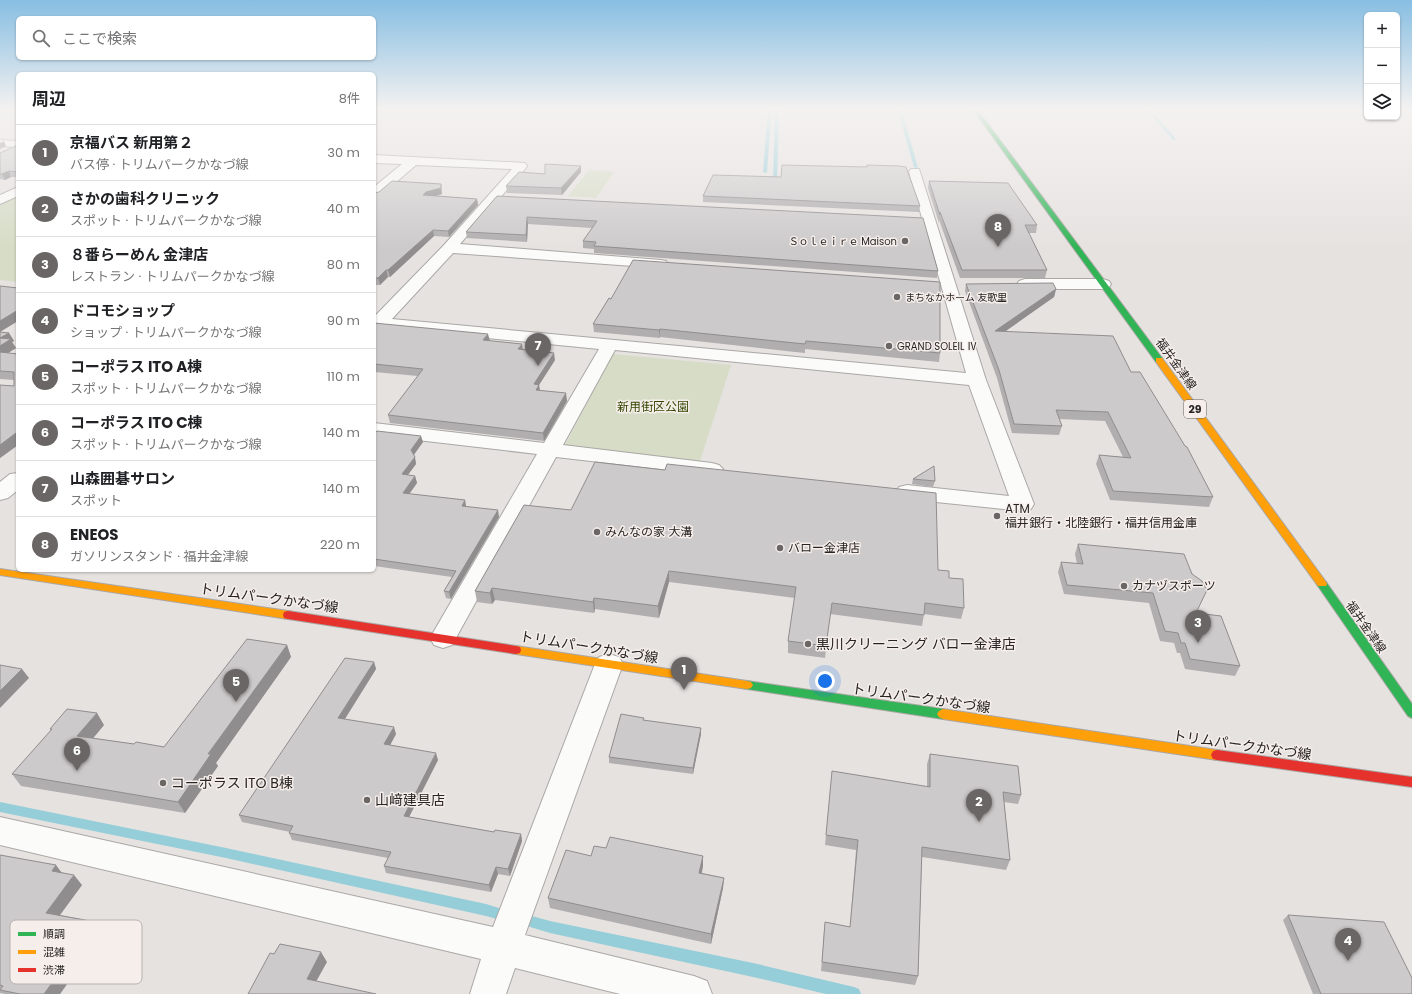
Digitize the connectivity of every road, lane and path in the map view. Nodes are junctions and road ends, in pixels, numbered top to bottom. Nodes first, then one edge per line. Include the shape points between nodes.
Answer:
1 (1008, 154) edge
2 (376, 160) edge
3 (413, 161) junction
4 (915, 172) dead end
5 (16, 192) edge
6 (376, 192) edge
7 (494, 197) junction
8 (510, 198) edge
9 (0, 200) edge
10 (914, 218) edge
11 (930, 219) junction
12 (449, 248) junction
13 (674, 266) edge
14 (1011, 284) edge
15 (1102, 284) junction
16 (376, 322) edge
17 (609, 346) junction
18 (978, 380) junction
19 (376, 429) edge
20 (550, 450) junction
21 (729, 471) edge
22 (16, 481) edge
23 (885, 490) edge
24 (0, 493) edge
25 (0, 572) edge
26 (443, 638) junction
27 (608, 664) junction
28 (1412, 713) edge
29 (1412, 782) edge
30 (0, 832) edge
31 (503, 947) junction
32 (488, 994) edge
33 (694, 994) edge

1 - 15 main road, 福井金津線 / 29
2 - 3 street
3 - 6 street
3 - 7 street via 521,166
4 - 11 street
5 - 9 street
7 - 8 street
7 - 12 street
10 - 11 street
11 - 18 street
12 - 13 street
12 - 16 street
14 - 15 street
15 - 28 main road, 福井金津線 / 29 via 1276,519
16 - 17 street
17 - 18 street
17 - 20 street
18 - 23 street via 1023,504
19 - 20 street
20 - 21 street
20 - 26 street
22 - 24 street
25 - 26 main road, トリムパークかなづ線
26 - 27 main road, トリムパークかなづ線
27 - 29 main road, トリムパークかなづ線 via 703,680
27 - 31 street
30 - 31 street
31 - 32 street
31 - 33 street

